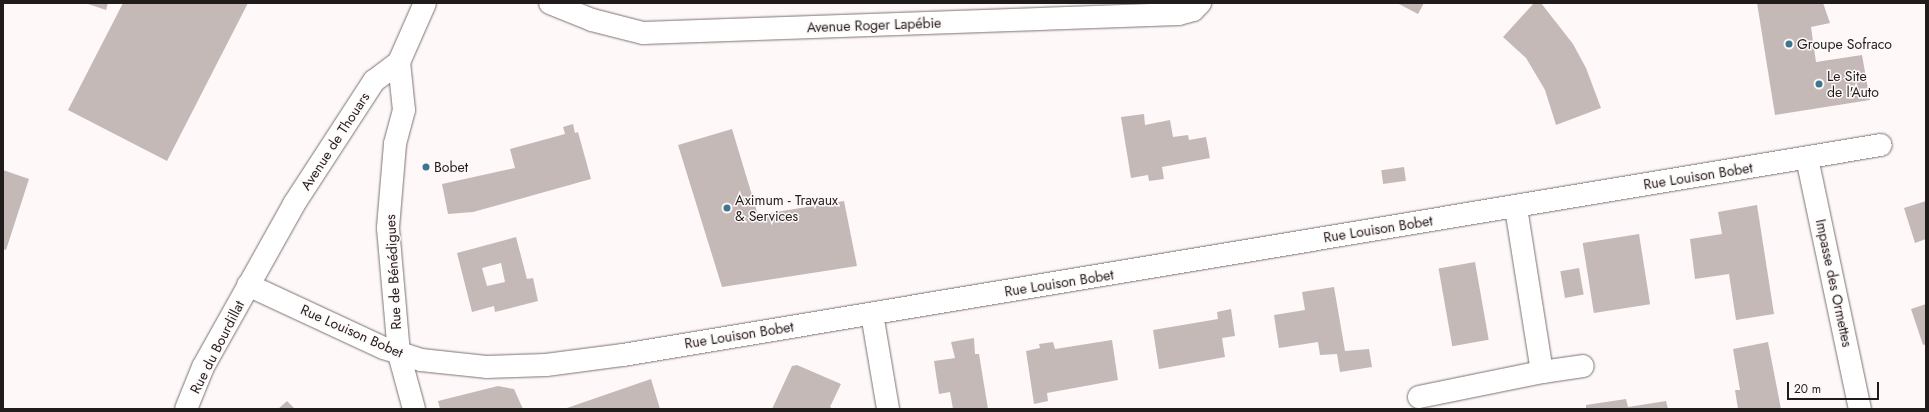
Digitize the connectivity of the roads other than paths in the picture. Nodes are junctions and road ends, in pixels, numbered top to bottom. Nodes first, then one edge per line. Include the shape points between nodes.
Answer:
1 (425, 3) edge
2 (550, 3) edge
3 (1200, 3) edge
4 (399, 62) junction
5 (1881, 144) dead end
6 (1807, 158) junction
7 (1516, 206) junction
8 (248, 285) junction
9 (872, 314) junction
10 (399, 354) junction
11 (1584, 366) dead end
12 (1542, 372) junction
13 (1419, 397) dead end
14 (186, 409) edge
15 (414, 409) edge
16 (888, 409) edge
17 (1860, 409) edge

1 - 4 street
2 - 3 street, Avenue Roger Lapébie via 592,20 643,33 1179,14 1193,10
4 - 8 street, Avenue de Thouars via 374,80 304,187
4 - 10 street, Rue de Bénédigues via 404,110 395,144 388,228
5 - 6 street, Rue Louison Bobet
6 - 7 street, Rue Louison Bobet
6 - 17 street, Impasse des Ormettes
7 - 9 street, Rue Louison Bobet
7 - 12 street
8 - 10 street, Rue Louison Bobet
8 - 14 street, Rue du Bourdillat via 203,367
9 - 10 street, Rue Louison Bobet via 546,365 486,367 421,360
9 - 16 street
10 - 15 street, Rue de Bénédigues
11 - 12 street
12 - 13 street

